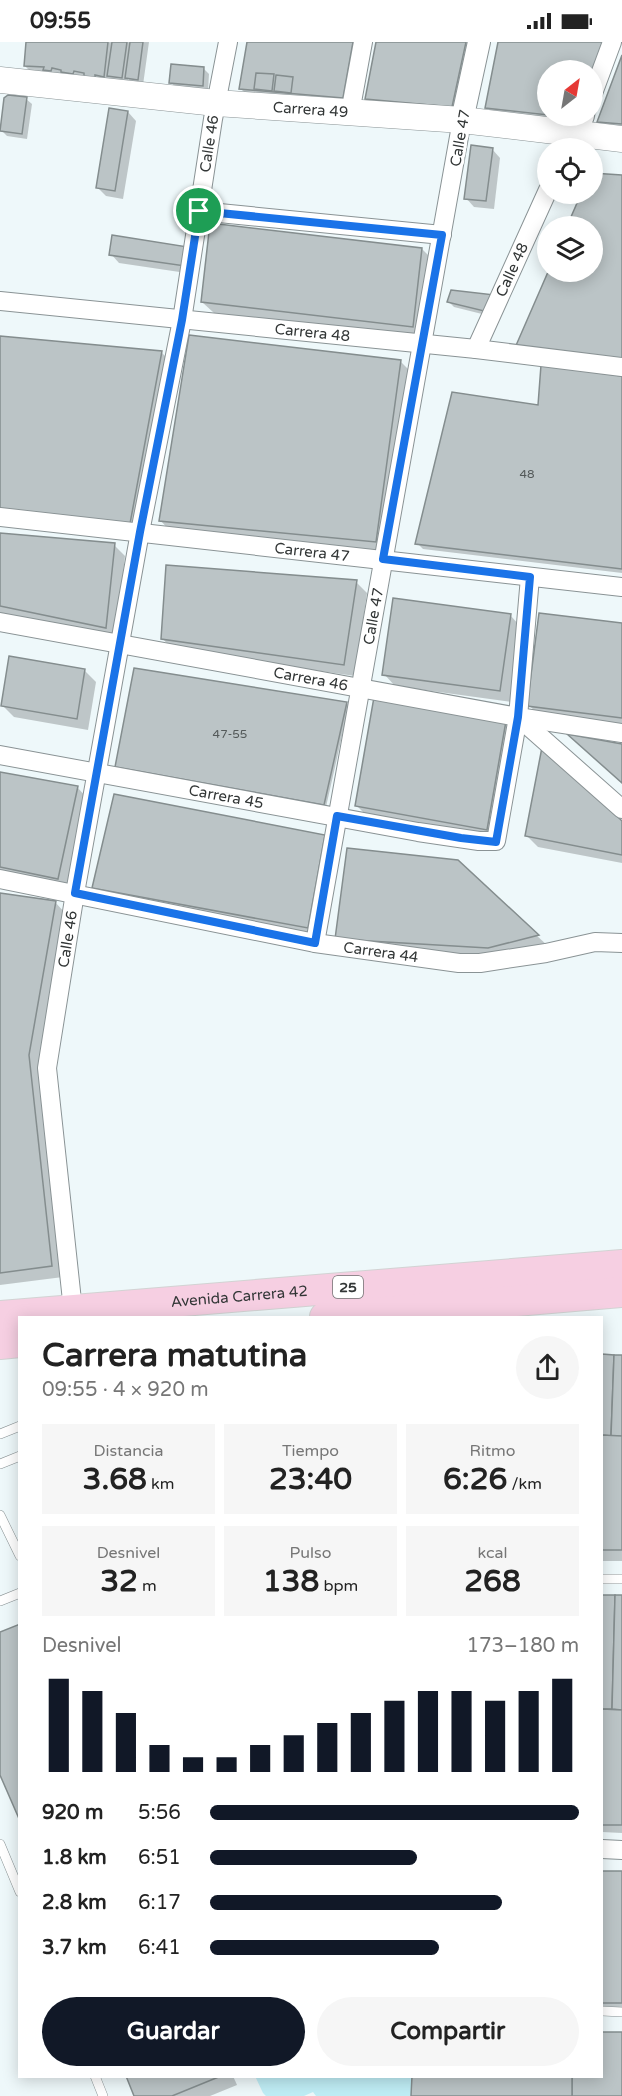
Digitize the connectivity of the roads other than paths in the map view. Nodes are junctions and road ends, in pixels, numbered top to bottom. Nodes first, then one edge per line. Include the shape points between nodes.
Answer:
1 (228, 42) edge
2 (363, 42) edge
3 (479, 42) edge
4 (612, 42) edge
5 (603, 66) edge
6 (0, 80) edge
7 (216, 103) junction
8 (350, 113) junction
9 (462, 120) junction
10 (575, 133) edge
11 (622, 139) edge
12 (542, 204) edge
13 (199, 211) junction
14 (442, 235) junction
15 (0, 301) edge
16 (182, 320) junction
17 (422, 344) junction
18 (476, 349) junction
19 (622, 367) edge
20 (0, 517) edge
21 (140, 532) junction
22 (383, 559) junction
23 (530, 577) junction
24 (622, 587) edge
25 (0, 622) edge
26 (120, 646) junction
27 (360, 687) junction
28 (518, 717) junction
29 (622, 733) edge
30 (0, 755) edge
31 (98, 773) junction
32 (622, 809) edge
33 (337, 816) junction
34 (0, 879) edge
35 (75, 893) junction
36 (315, 943) junction
37 (622, 943) edge
38 (622, 1265) edge
39 (622, 1292) edge
40 (73, 1310) junction
41 (0, 1316) edge
42 (337, 1316) edge
43 (18, 1427) edge
44 (0, 1434) edge
45 (18, 1457) edge
46 (0, 1464) edge
47 (0, 1515) edge
48 (18, 1552) edge
49 (603, 1579) edge
50 (622, 1579) edge
51 (18, 1594) edge
52 (0, 1601) edge
53 (0, 1844) edge
54 (603, 1849) edge
55 (622, 1850) edge
56 (18, 1887) edge
57 (603, 2011) edge
58 (622, 2012) edge
59 (96, 2078) edge
60 (103, 2096) edge

1 - 7 street, Calle 46
2 - 8 street
3 - 9 street, Calle 47
4 - 5 street
6 - 7 main road, Carrera 49
7 - 8 main road, Carrera 49
7 - 13 street, Calle 46
8 - 9 main road, Carrera 49
9 - 10 main road, Carrera 49
9 - 14 street, Calle 47
10 - 11 main road, Carrera 49
12 - 18 street, Calle 48
13 - 14 street
13 - 16 street, Calle 46
14 - 17 street, Calle 47
15 - 16 street, Carrera 48
16 - 17 street, Carrera 48
16 - 21 street, Calle 46
17 - 18 street, Carrera 48
17 - 22 street, Calle 47
18 - 19 street, Carrera 48
20 - 21 street, Carrera 47
21 - 22 street, Carrera 47
21 - 26 street, Calle 46
22 - 23 street, Carrera 47
22 - 27 street, Calle 47
23 - 24 street, Carrera 47
23 - 28 street
25 - 26 street, Carrera 46
26 - 27 street, Carrera 46
26 - 31 street, Calle 46
27 - 28 street, Carrera 46
27 - 33 street, Calle 47
28 - 29 street, Carrera 46
28 - 32 street
28 - 33 street, Carrera 45 via 496,842
30 - 31 street, Carrera 45
31 - 33 street, Carrera 45
31 - 35 street, Calle 46
33 - 36 street, Calle 47
34 - 35 street, Carrera 44
35 - 36 street, Carrera 44
35 - 40 street, Calle 46 via 47,1068
36 - 37 street, Carrera 44 via 459,963 546,953 595,942
38 - 40 highway, Avenida Carrera 42 / 25
39 - 42 highway, 25
40 - 41 highway, Avenida Carrera 42 / 25
43 - 44 lane
45 - 46 lane
47 - 48 lane
49 - 50 lane
51 - 52 lane
53 - 56 lane
54 - 55 street
57 - 58 lane
59 - 60 lane

